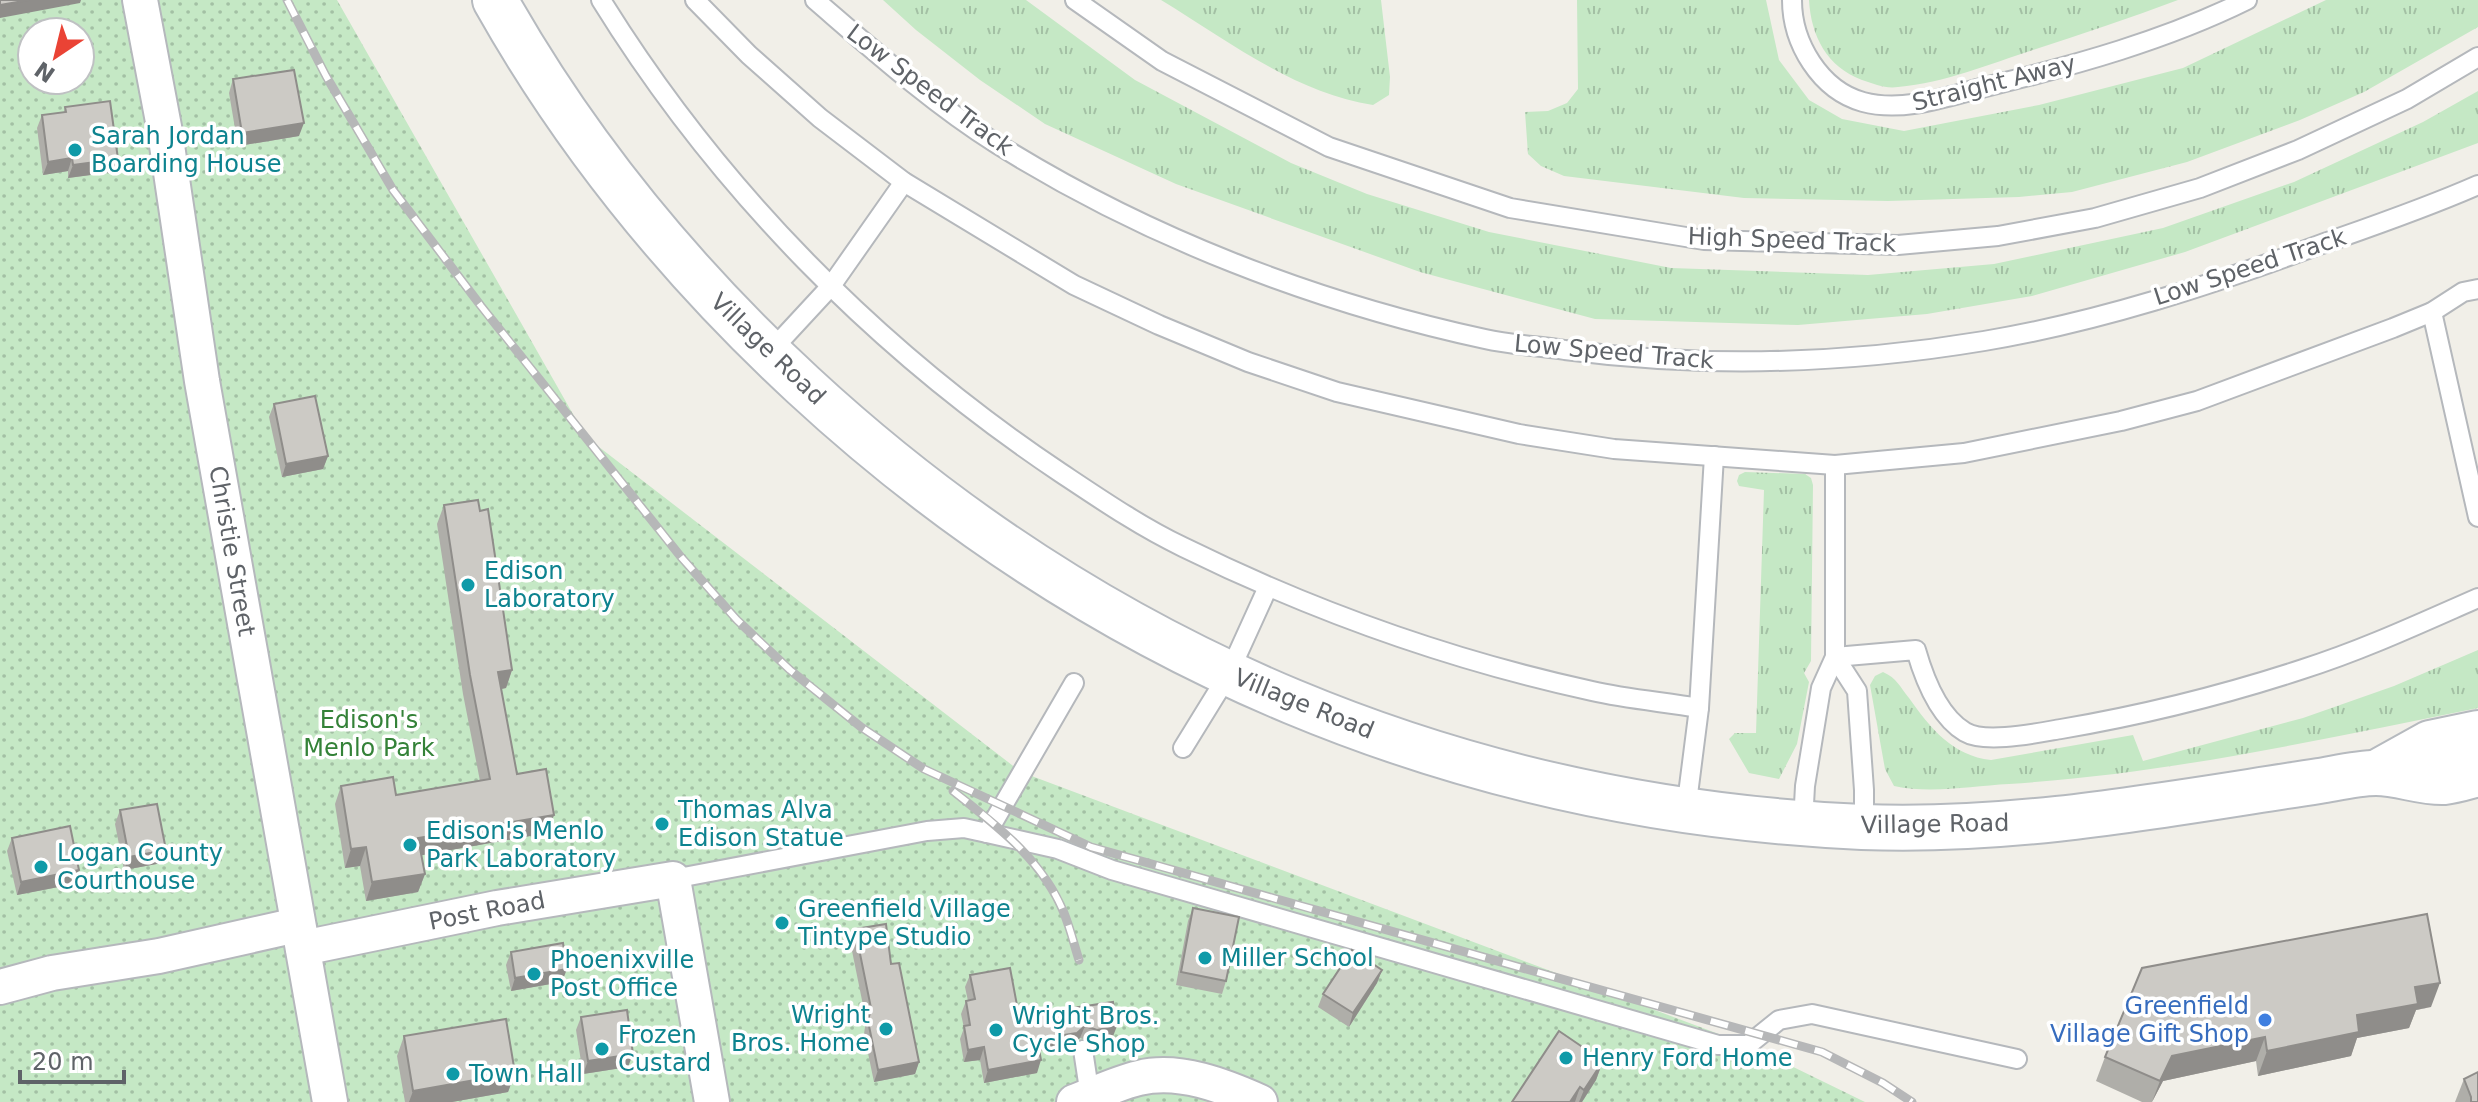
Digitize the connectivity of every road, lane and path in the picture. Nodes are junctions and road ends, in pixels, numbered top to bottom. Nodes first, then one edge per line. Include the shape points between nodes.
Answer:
1 (140, 0) edge
2 (495, 0) edge
3 (601, 0) edge
4 (695, 0) edge
5 (815, 0) edge
6 (1075, 0) edge
7 (1792, 0) edge
8 (2247, 0) edge
9 (2478, 57) edge
10 (904, 182) junction
11 (2478, 185) edge
12 (831, 286) junction
13 (2478, 289) edge
14 (2432, 312) junction
15 (769, 353) junction
16 (1714, 456) junction
17 (1835, 465) junction
18 (2478, 517) edge
19 (1268, 587) junction
20 (2478, 598) edge
21 (1835, 657) junction
22 (1228, 675) junction
23 (1074, 683) dead end
24 (1699, 708) junction
25 (2478, 733) edge
26 (1183, 748) dead end
27 (2376, 773) junction
28 (2478, 774) edge
29 (1686, 810) junction
30 (1803, 823) junction
31 (1864, 827) junction
32 (987, 833) junction
33 (673, 879) junction
34 (300, 936) junction
35 (0, 987) edge
36 (1083, 1050) dead end
37 (2017, 1059) dead end
38 (1085, 1100) edge
39 (330, 1102) edge
40 (712, 1102) edge
41 (1260, 1102) edge

1 - 34 street, Christie Street
2 - 15 street, Village Road via 553,94 650,225
3 - 12 lane via 685,124
4 - 10 lane via 820,118
5 - 11 lane, Low Speed Track via 899,72 994,142 1098,202 1224,259 1352,305 1489,340 1621,357 1741,363 1864,356 1986,341 2221,281
6 - 9 lane, High Speed Track via 1162,61 1329,147 1510,208 1704,240 1898,245 1998,236 2095,218 2200,188 2298,150 2407,99
7 - 8 lane, Straight Away via 1803,51 1826,81 1862,102 1900,106 2070,66
10 - 12 lane
10 - 16 lane via 1074,285 1292,377 1519,434 1614,449
12 - 15 lane
12 - 19 lane via 916,366 999,431 1179,545
13 - 14 lane via 2463,292
14 - 17 lane via 2273,375 2121,421 1964,453
14 - 18 lane
15 - 22 street, Village Road via 963,518 1107,612
16 - 17 lane
16 - 24 lane
17 - 21 lane
19 - 22 lane
19 - 24 lane via 1381,632 1484,664 1594,692
20 - 21 lane via 2305,668 2212,696 2022,734 1966,733 1947,717 1923,675 1916,650
21 - 30 lane via 1821,688
21 - 31 lane via 1857,691
22 - 26 lane
22 - 29 street, Village Road via 1366,731 1453,758 1604,797
23 - 32 lane
24 - 29 lane
25 - 27 street, Village Road via 2430,743
27 - 28 street, Village Road via 2442,782
27 - 31 street, Village Road via 2073,818
29 - 30 street, Village Road
30 - 31 street, Village Road
32 - 33 lane via 964,828 927,831
32 - 37 lane via 1058,849 1112,870 1718,1045 1748,1045 1779,1020 1812,1014
33 - 34 street, Post Road
33 - 40 street
34 - 35 street, Post Road via 52,973
34 - 39 street, Christie Street
36 - 38 lane
38 - 41 street via 1141,1077 1183,1077 1225,1086

